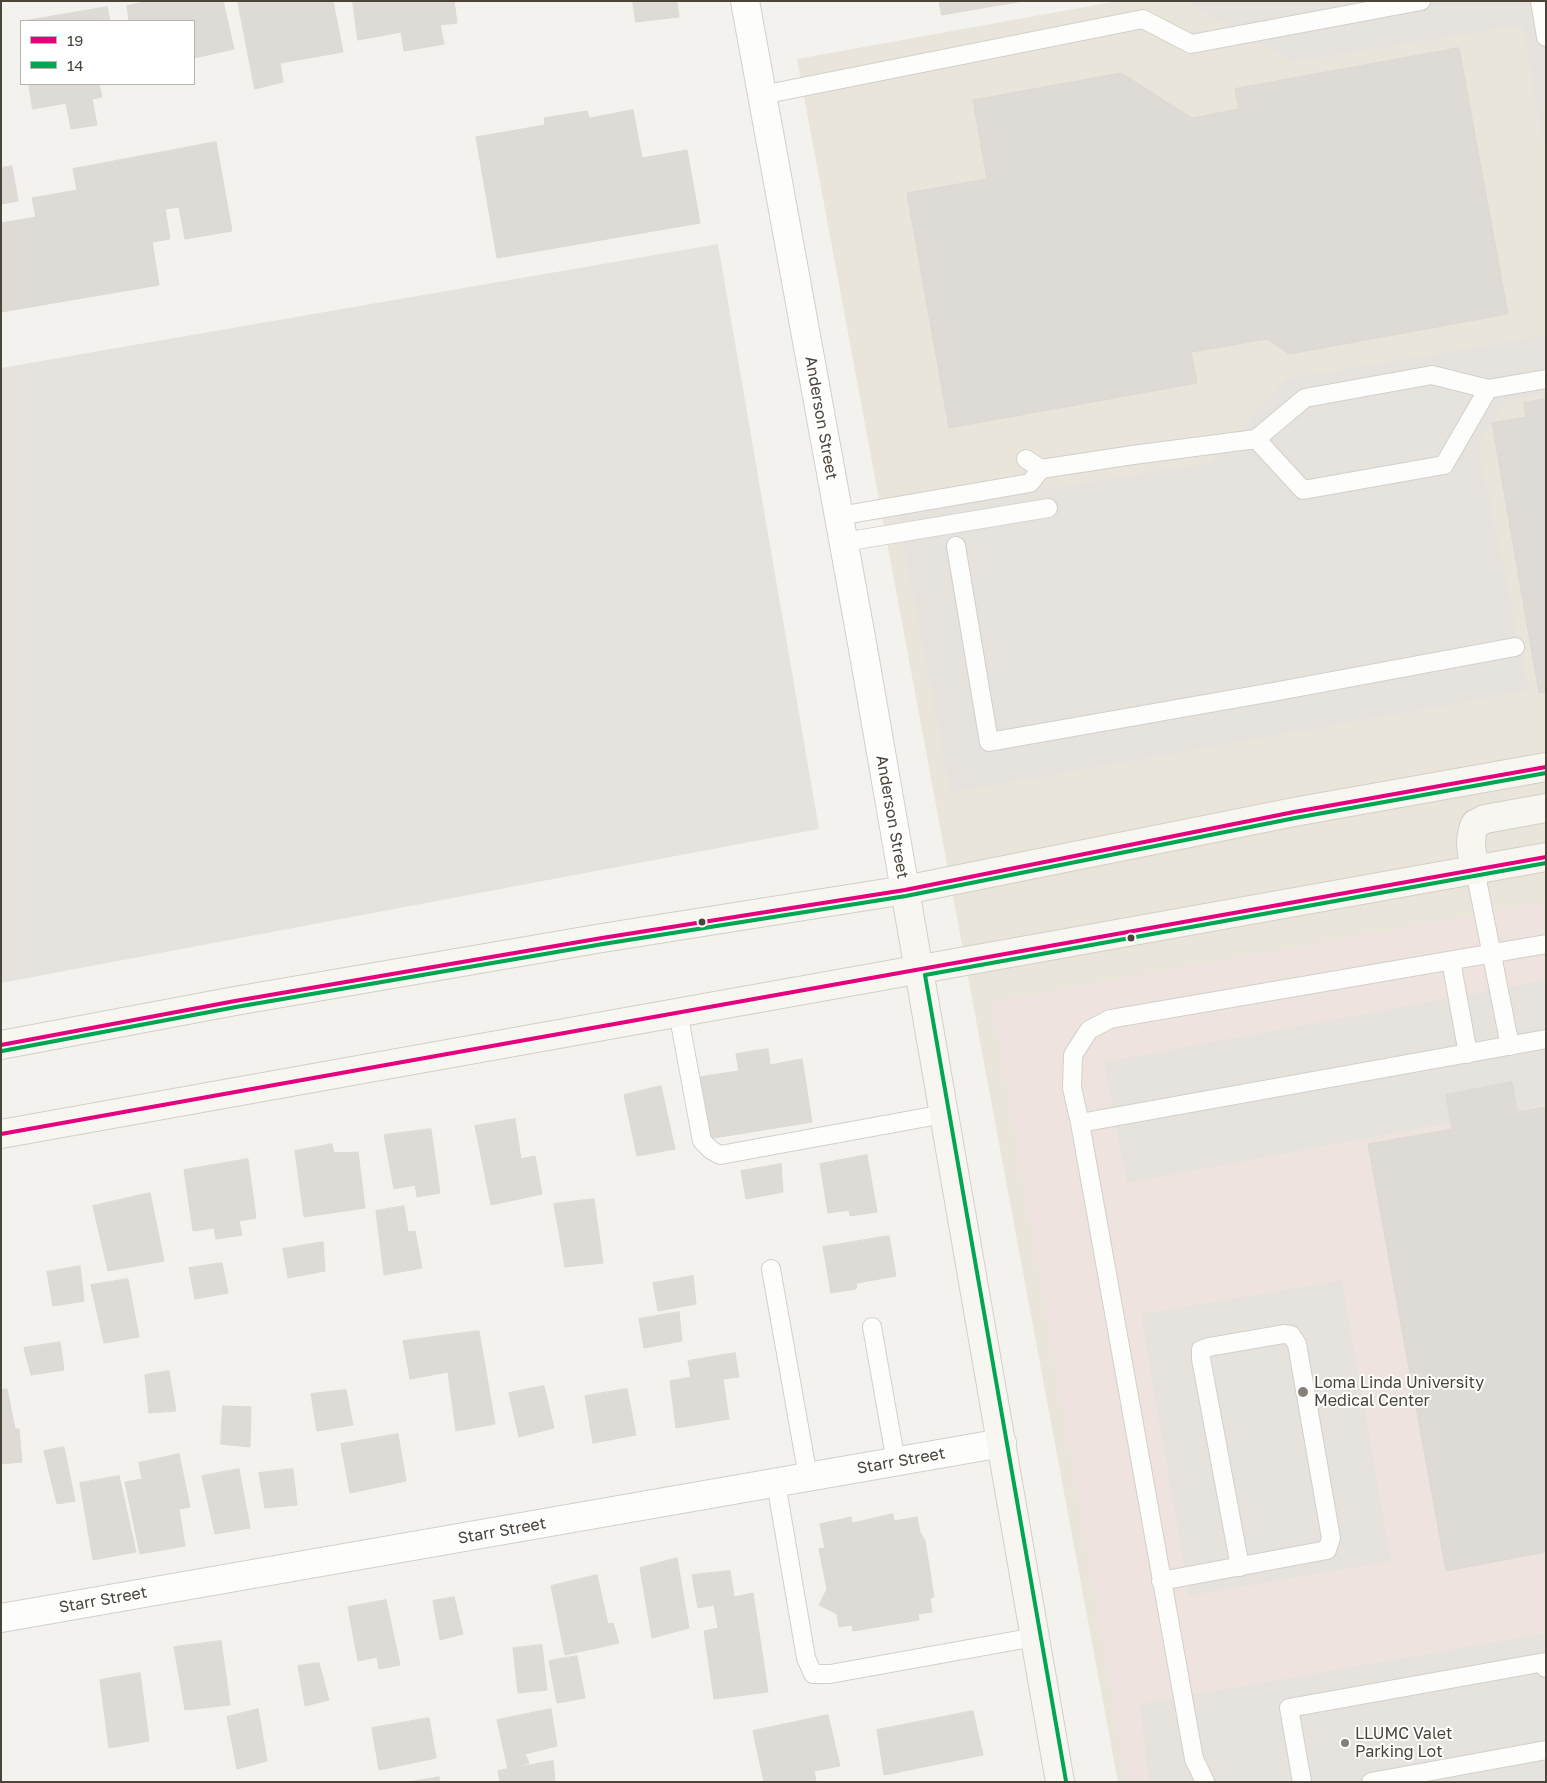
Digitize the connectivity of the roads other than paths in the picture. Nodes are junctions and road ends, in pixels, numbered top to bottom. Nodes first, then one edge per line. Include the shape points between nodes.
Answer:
1 (745, 1) edge
2 (1421, 1) edge
3 (1540, 1) edge
4 (1546, 37) edge
5 (762, 95) junction
6 (1546, 379) edge
7 (1488, 389) junction
8 (1256, 439) junction
9 (1026, 459) dead end
10 (1035, 476) junction
11 (1048, 508) dead end
12 (842, 529) junction
13 (956, 546) dead end
14 (1515, 647) dead end
15 (1546, 766) edge
16 (1546, 808) edge
17 (1546, 857) edge
18 (1475, 870) junction
19 (905, 890) junction
20 (1546, 944) edge
21 (1492, 954) junction
22 (1451, 961) junction
23 (918, 970) junction
24 (678, 1012) junction
25 (1546, 1039) edge
26 (1, 1045) edge
27 (1510, 1046) junction
28 (1468, 1054) junction
29 (944, 1114) junction
30 (1080, 1123) junction
31 (1, 1134) edge
32 (771, 1269) dead end
33 (872, 1327) dead end
34 (1002, 1443) junction
35 (896, 1462) junction
36 (808, 1477) junction
37 (776, 1483) junction
38 (1240, 1567) junction
39 (1162, 1582) junction
40 (1, 1618) edge
41 (1035, 1638) junction
42 (1546, 1668) edge
43 (1546, 1750) edge
44 (1060, 1782) edge
45 (1205, 1782) edge
46 (1302, 1782) edge
47 (1371, 1782) edge

1 - 5 street, Anderson Street
2 - 5 lane via 1191,44 1143,19
3 - 4 lane
5 - 12 street, Anderson Street
6 - 7 lane
7 - 8 lane via 1432,375 1305,398
7 - 8 lane via 1444,465 1303,490
8 - 10 lane via 1133,455
9 - 10 lane
10 - 12 lane
11 - 12 lane
12 - 19 street, Anderson Street
13 - 14 lane via 989,742
15 - 19 main road via 1294,812
16 - 18 main road via 1474,824 1470,834
17 - 18 main road
18 - 21 lane
18 - 23 main road
19 - 23 main road, Anderson Street
19 - 26 main road via 602,938
20 - 21 lane
21 - 22 lane
21 - 27 lane
22 - 28 lane
22 - 30 lane via 1110,1019 1089,1030 1073,1054 1072,1088
23 - 24 main road
23 - 29 main road, Anderson Street
24 - 29 lane via 702,1141 720,1155
24 - 31 main road
25 - 27 lane
27 - 28 lane
28 - 30 lane
29 - 34 main road, Anderson Street
30 - 39 lane
32 - 36 lane
33 - 35 lane
34 - 35 street, Starr Street
34 - 41 main road, Anderson Street
35 - 36 street, Starr Street
36 - 37 street, Starr Street
37 - 40 street, Starr Street
37 - 41 lane via 806,1658 813,1674 830,1674
38 - 38 lane via 1327,1550 1330,1546 1297,1344 1291,1335 1201,1350
38 - 39 lane
39 - 45 lane via 1194,1759
41 - 44 main road, Anderson Street
42 - 46 lane via 1545,1662 1289,1708
43 - 47 lane

